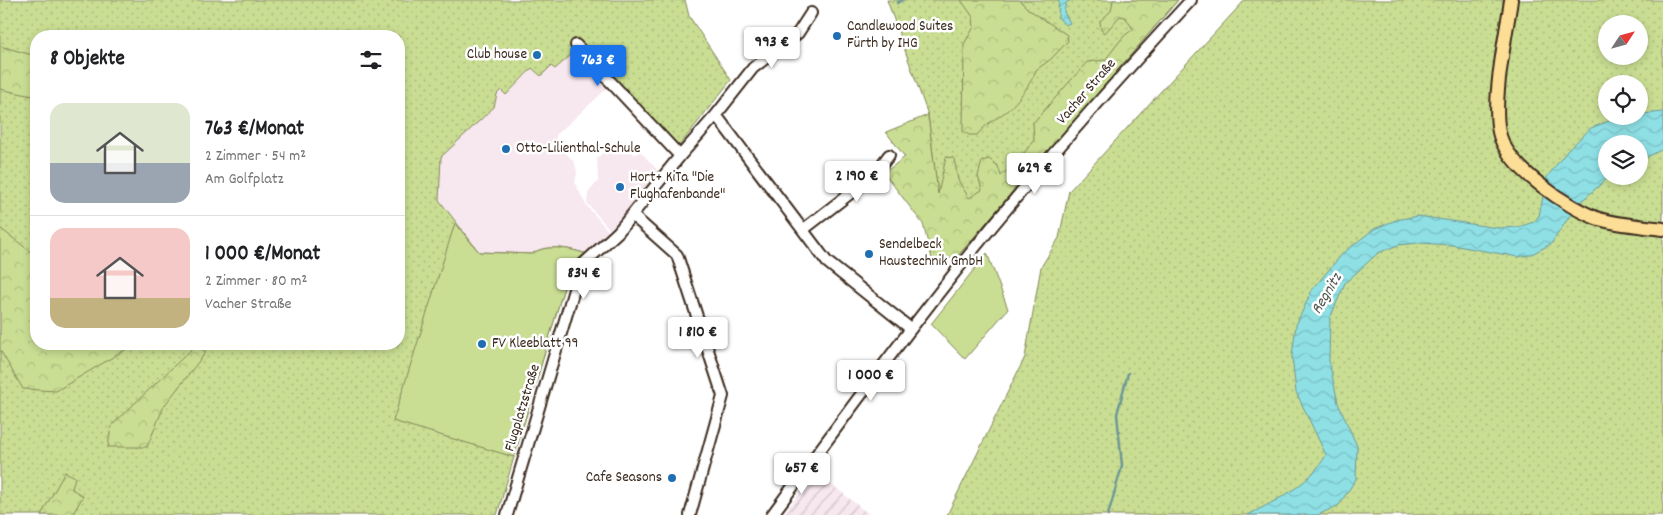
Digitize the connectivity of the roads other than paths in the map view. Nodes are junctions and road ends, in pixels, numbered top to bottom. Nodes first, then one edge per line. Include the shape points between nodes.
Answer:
1 (1191, 0) edge
2 (1510, 0) edge
3 (811, 13) dead end
4 (576, 45) dead end
5 (716, 115) junction
6 (889, 155) dead end
7 (680, 156) junction
8 (632, 215) junction
9 (804, 228) junction
10 (1663, 230) edge
11 (911, 329) junction
12 (507, 515) edge
13 (690, 515) edge
14 (772, 515) edge

1 - 11 street, Vacher Straße via 1026,186
2 - 10 main road via 1497,107 1499,133 1508,153 1536,181 1584,213
3 - 5 street, Flugplatzstraße via 798,33 752,68
4 - 7 street
5 - 7 street, Flugplatzstraße
5 - 9 street
6 - 9 street via 874,175
7 - 8 street, Flugplatzstraße
8 - 12 street, Flugplatzstraße via 581,266
8 - 13 street via 677,255 723,396
9 - 11 street via 827,262
11 - 14 street, Vacher Straße

